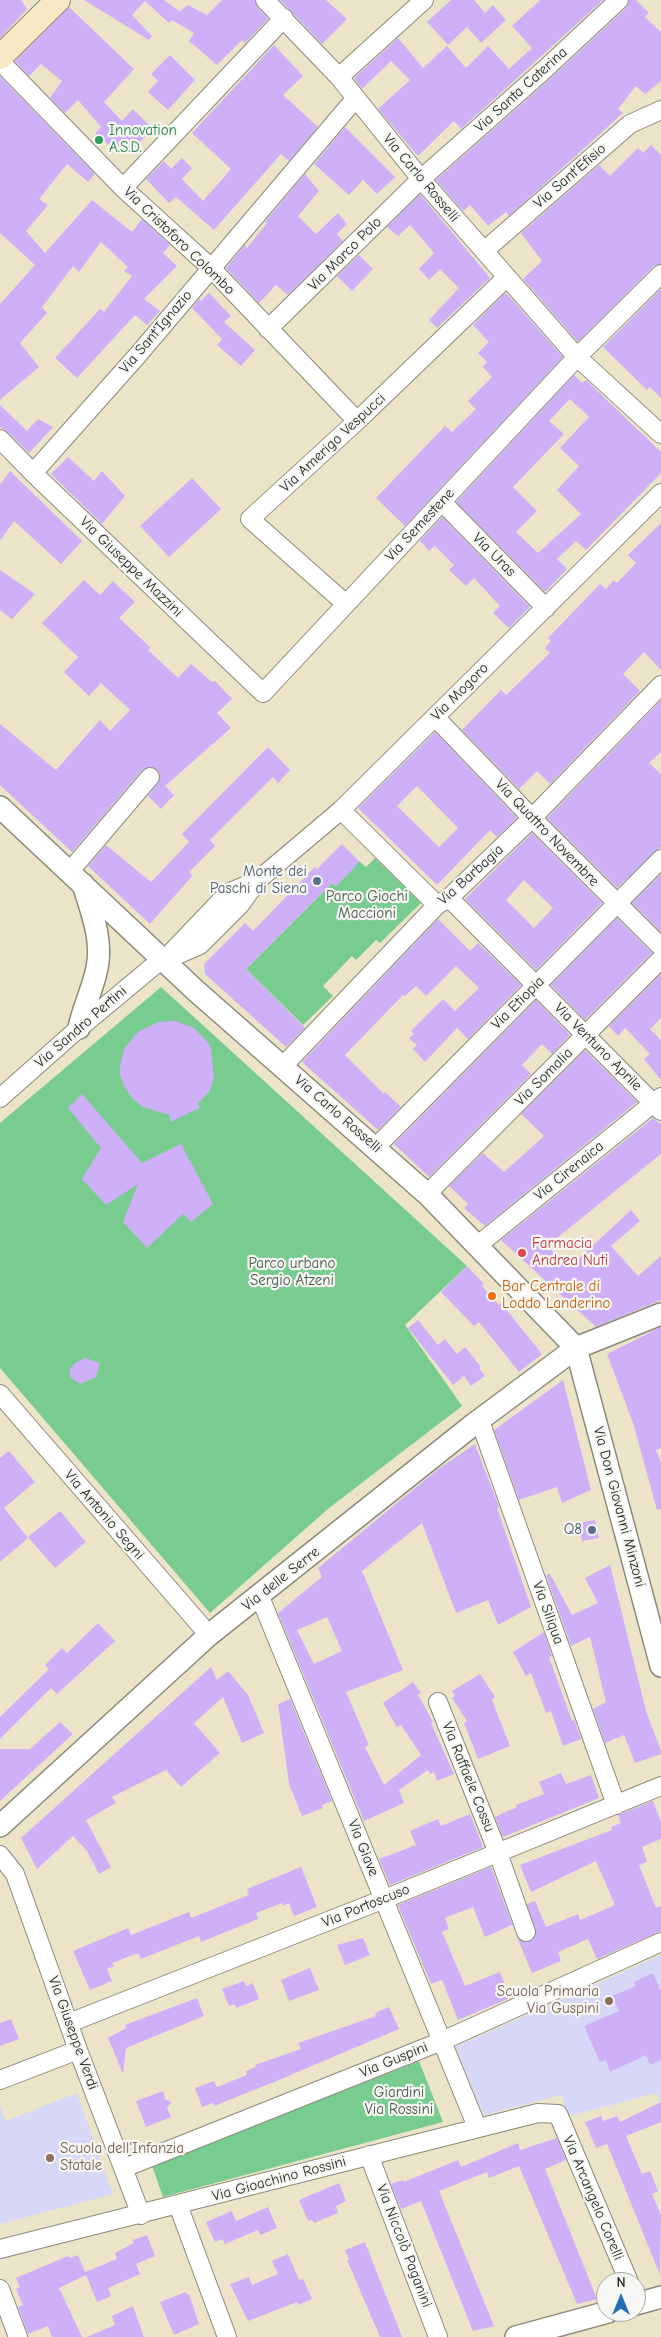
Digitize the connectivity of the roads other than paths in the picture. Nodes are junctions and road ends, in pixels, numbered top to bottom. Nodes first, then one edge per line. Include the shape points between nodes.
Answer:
1 (58, 0) edge
2 (265, 0) edge
3 (424, 0) edge
4 (619, 0) edge
5 (284, 18) junction
6 (0, 57) edge
7 (0, 61) edge
8 (339, 77) junction
9 (355, 99) junction
10 (661, 110) edge
11 (421, 179) junction
12 (124, 188) junction
13 (484, 251) junction
14 (210, 267) junction
15 (661, 274) edge
16 (506, 277) junction
17 (268, 329) junction
18 (577, 357) junction
19 (357, 421) junction
20 (661, 434) edge
21 (3, 450) edge
22 (33, 473) junction
23 (660, 497) edge
24 (442, 502) junction
25 (346, 604) junction
26 (546, 608) junction
27 (661, 685) edge
28 (263, 693) joint
29 (435, 717) junction
30 (150, 777) dead end
31 (0, 806) edge
32 (341, 810) junction
33 (532, 818) junction
34 (661, 859) edge
35 (81, 881) junction
36 (443, 902) junction
37 (617, 904) junction
38 (661, 948) edge
39 (661, 959) edge
40 (165, 960) junction
41 (536, 985) junction
42 (79, 1028) junction
43 (586, 1035) junction
44 (283, 1066) junction
45 (0, 1098) edge
46 (658, 1104) edge
47 (376, 1147) junction
48 (427, 1194) junction
49 (478, 1245) junction
50 (661, 1314) edge
51 (576, 1348) junction
52 (0, 1394) edge
53 (480, 1421) junction
54 (260, 1597) junction
55 (654, 1611) edge
56 (209, 1635) junction
57 (661, 1666) edge
58 (438, 1702) dead end
59 (661, 1786) edge
60 (616, 1805) junction
61 (0, 1826) edge
62 (498, 1853) junction
63 (0, 1855) edge
64 (384, 1899) junction
65 (526, 1932) dead end
66 (661, 1942) edge
67 (69, 2023) junction
68 (442, 2041) junction
69 (78, 2050) junction
70 (0, 2080) edge
71 (558, 2114) joint
72 (477, 2128) junction
73 (369, 2156) junction
74 (124, 2168) junction
75 (178, 2205) junction
76 (141, 2215) junction
77 (0, 2249) edge
78 (625, 2272) edge
79 (0, 2289) edge
80 (661, 2297) edge
81 (646, 2301) edge
82 (596, 2315) edge
83 (18, 2337) edge
84 (227, 2337) edge
85 (438, 2337) edge
86 (516, 2337) edge

1 - 6 main road
2 - 5 street, Via Carlo Rosselli
3 - 8 street
4 - 11 street, Via Santa Caterina
5 - 8 street, Via Carlo Rosselli
5 - 12 street
7 - 12 street, Via Cristoforo Colombo
8 - 9 street, Via Carlo Rosselli
9 - 11 street, Via Carlo Rosselli
9 - 14 street, Via Sant'Ignazio
10 - 13 street, Via Sant'Efisio via 630,124
11 - 13 street, Via Carlo Rosselli
11 - 17 street, Via Marco Polo
12 - 14 street, Via Cristoforo Colombo
13 - 16 street, Via Carlo Rosselli
14 - 17 street, Via Cristoforo Colombo
14 - 22 street, Via Sant'Ignazio via 137,356
15 - 18 street, Via Semestene
16 - 18 street, Via Carlo Rosselli
16 - 19 street, Via Amerigo Vespucci
17 - 19 street, Via Cristoforo Colombo
18 - 20 street, Via Carlo Rosselli
18 - 24 street, Via Semestene
19 - 25 street, Via Amerigo Vespucci via 250,519
21 - 22 street, Via Giuseppe Mazzini
22 - 28 street, Via Giuseppe Mazzini
23 - 26 street, Via Mogoro
24 - 25 street, Via Semestene
24 - 26 street, Via Uras
25 - 28 street, Via Semestene
26 - 29 street, Via Mogoro
27 - 33 street, Via Barbagia
29 - 32 street, Via Mogoro
29 - 33 street, Via Quattro Novembre
30 - 35 street
31 - 35 street, Via Carlo Rosselli
32 - 36 street, Via Ventuno Aprile
32 - 40 street, Via Mogoro via 257,881 228,893
33 - 36 street, Via Barbagia
33 - 37 street, Via Quattro Novembre
34 - 37 street, Via Etiopia
35 - 40 street, Via Carlo Rosselli
35 - 42 street via 97,931 99,951 98,967
36 - 41 street, Via Ventuno Aprile
36 - 44 street, Via Barbagia
37 - 38 street, Via Quattro Novembre
37 - 41 street, Via Etiopia
39 - 43 street, Via Somalia
40 - 42 street, Via Sandro Pertini
40 - 44 street, Via Carlo Rosselli
41 - 43 street, Via Ventuno Aprile
41 - 47 street, Via Etiopia
42 - 45 street, Via Sandro Pertini
43 - 46 street, Via Ventuno Aprile
43 - 48 street, Via Somalia
44 - 47 street, Via Carlo Rosselli
46 - 49 street, Via Cirenaica
47 - 48 street, Via Carlo Rosselli
48 - 49 street, Via Carlo Rosselli
49 - 51 street, Via Carlo Rosselli
50 - 51 street, Via delle Serre
51 - 53 street, Via delle Serre
51 - 55 street, Via Don Giovanni Minzoni
52 - 56 street, Via Antonio Segni
53 - 54 street, Via delle Serre
53 - 60 street, Via Siliqua
54 - 56 street, Via delle Serre
54 - 64 street, Via Giave
55 - 57 street, Via Don Giovanni Minzoni
56 - 61 street, Via delle Serre
58 - 62 street, Via Raffaele Cossu
59 - 60 street, Via Portoscuso
60 - 62 street, Via Portoscuso
62 - 64 street, Via Portoscuso
62 - 65 street, Via Raffaele Cossu
63 - 67 street, Via Giuseppe Verdi via 15,1874
64 - 67 street, Via Portoscuso
64 - 68 street, Via Giave
66 - 68 street, Via Guspini
67 - 69 street, Via Giuseppe Verdi
68 - 72 street, Via Giave
68 - 74 street, Via Guspini
69 - 70 street
69 - 74 street, Via Giuseppe Verdi
71 - 72 street, Via Gioachino Rossini via 538,2113
71 - 78 street, Via Arcangelo Corelli
72 - 73 street, Via Gioachino Rossini
73 - 75 street, Via Gioachino Rossini
73 - 85 street, Via Niccolò Paganini
74 - 76 street, Via Giuseppe Verdi
75 - 76 street, Via Gioachino Rossini
75 - 84 street
76 - 77 street, Via Gioachino Rossini
79 - 83 street
80 - 81 street
82 - 86 street

